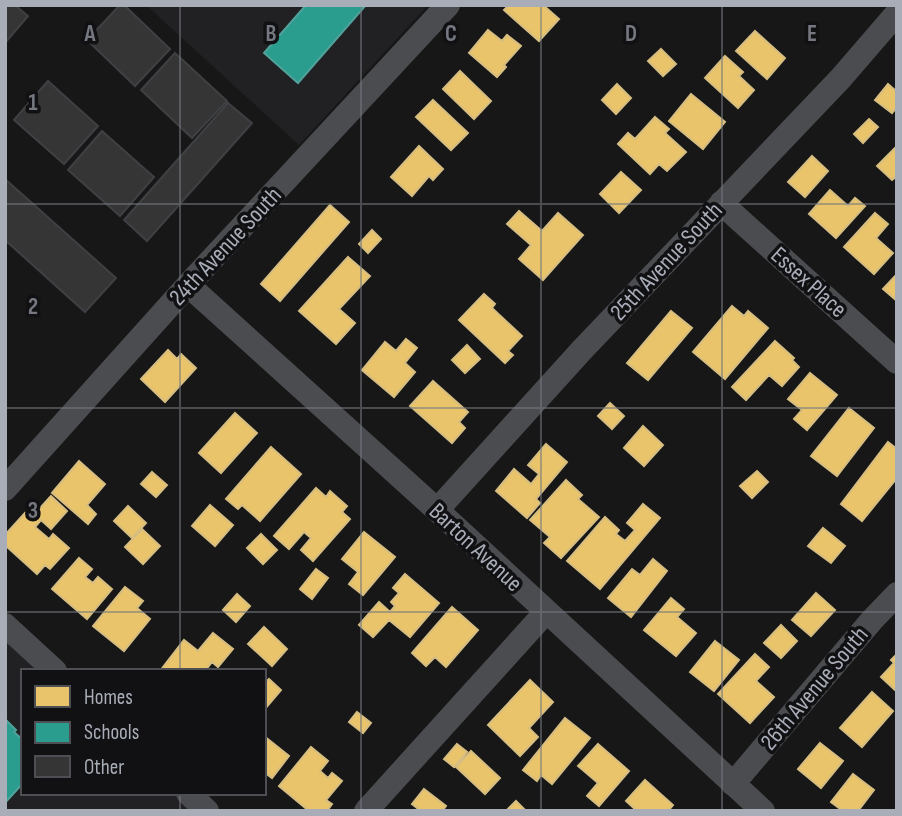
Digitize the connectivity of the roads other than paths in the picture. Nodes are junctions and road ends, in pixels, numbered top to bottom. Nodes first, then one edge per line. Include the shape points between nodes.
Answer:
1 (448, 5) edge
2 (897, 13) edge
3 (721, 203) junction
4 (188, 285) junction
5 (897, 362) edge
6 (5, 489) edge
7 (437, 510) junction
8 (897, 594) edge
9 (546, 612) junction
10 (5, 625) edge
11 (53, 669) edge
12 (733, 784) junction
13 (190, 795) edge
14 (207, 811) edge
15 (366, 811) edge
16 (762, 811) edge

1 - 4 street, 24th Avenue South
2 - 3 street, 25th Avenue South
3 - 5 street, Essex Place
3 - 7 street, 25th Avenue South
4 - 6 street, 24th Avenue South
4 - 7 street, Barton Avenue
7 - 9 street, Barton Avenue
8 - 12 street, 26th Avenue South
9 - 12 street, Barton Avenue
9 - 15 street
10 - 11 street
12 - 16 street, Barton Avenue
13 - 14 street

